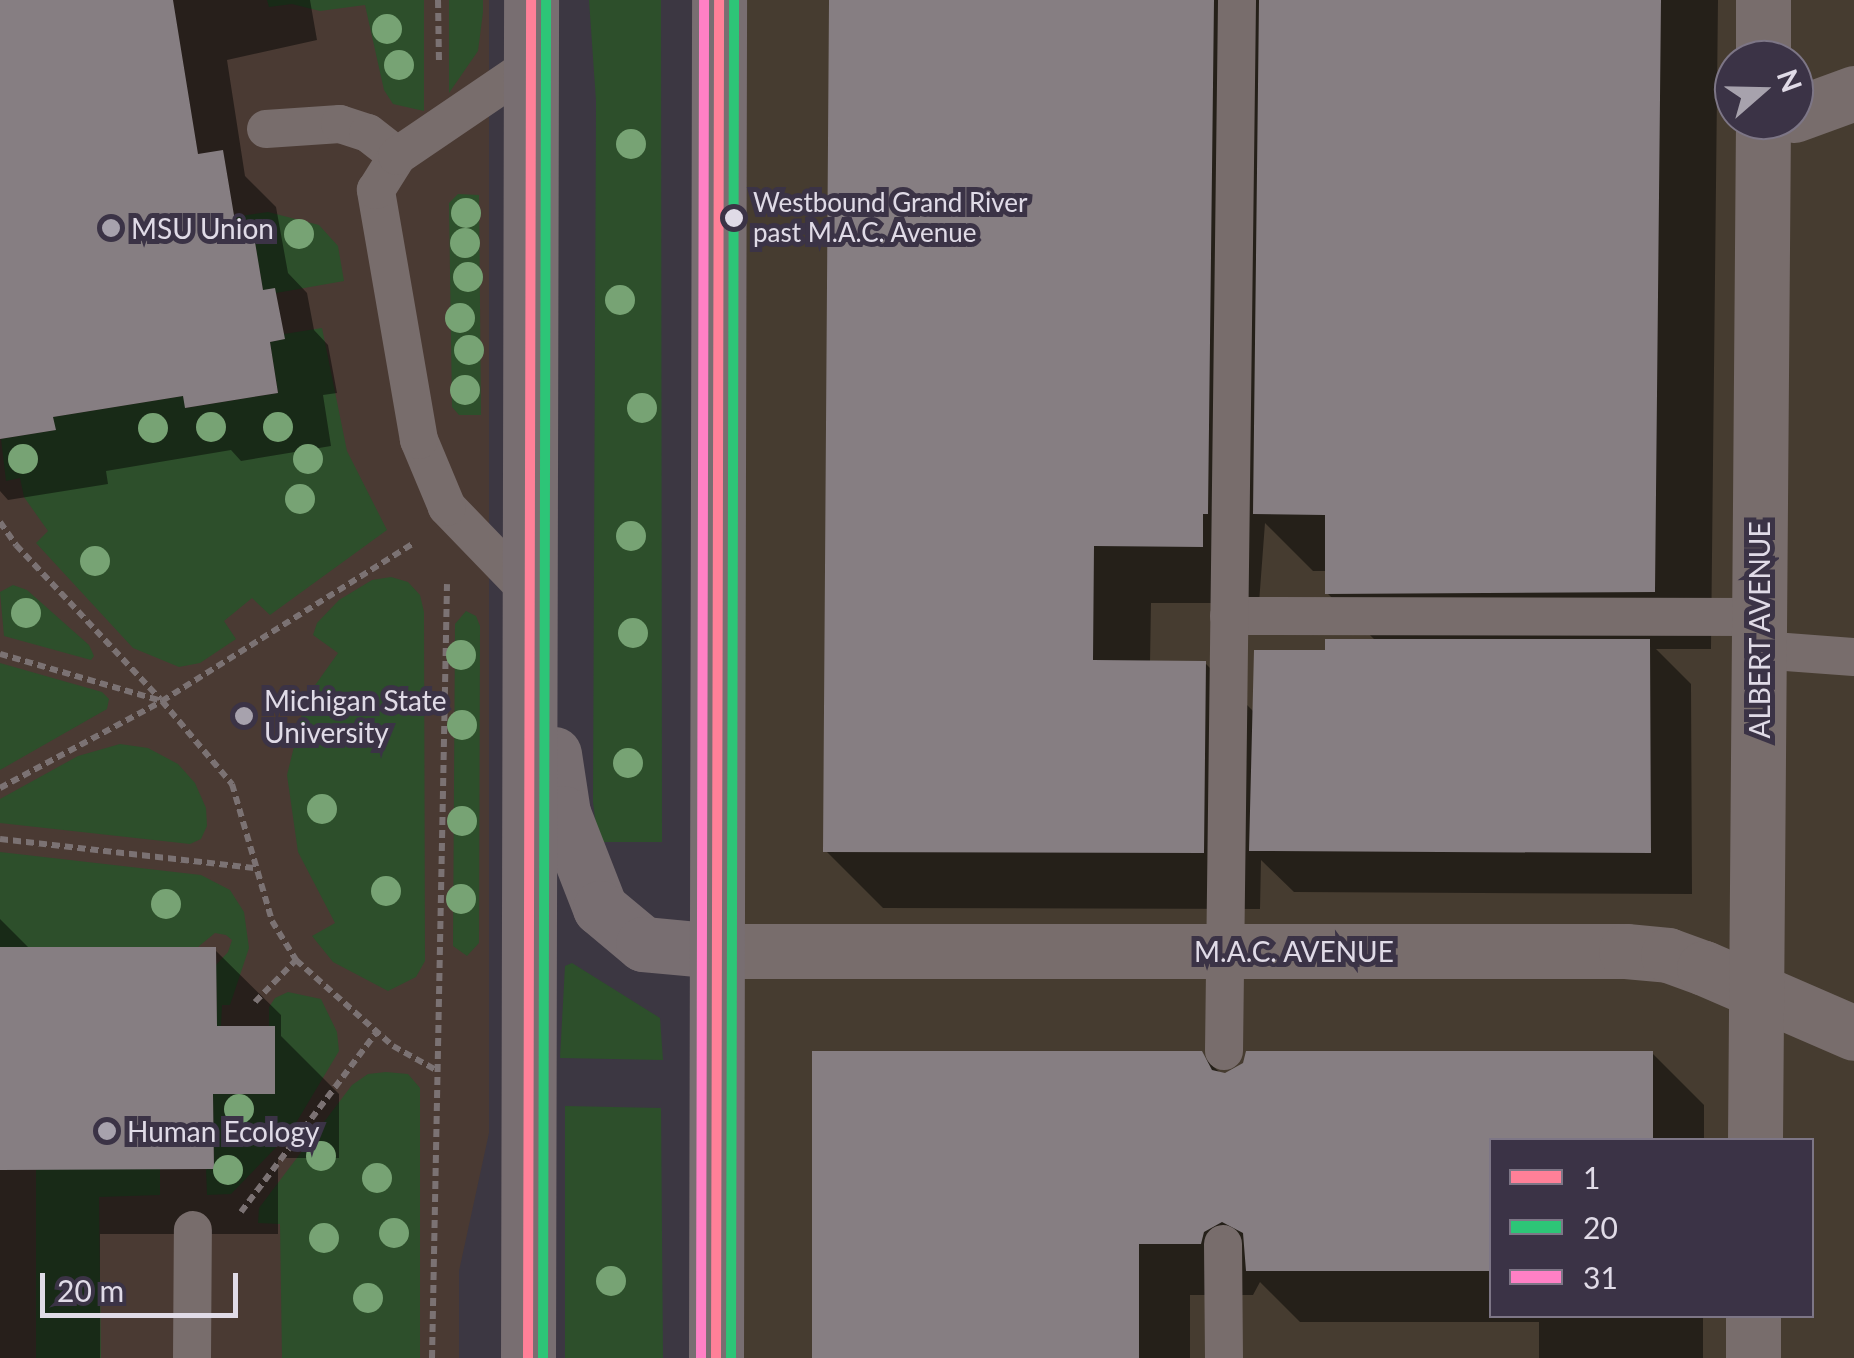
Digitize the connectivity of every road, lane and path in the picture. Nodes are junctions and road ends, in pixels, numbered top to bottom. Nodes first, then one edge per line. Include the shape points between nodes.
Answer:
1 (438, 0) edge
2 (531, 0) edge
3 (719, 0) edge
4 (1237, 0) edge
5 (1763, 0) edge
6 (1763, 40) edge
7 (531, 65) junction
8 (1854, 94) edge
9 (1814, 107) edge
10 (440, 127) junction
11 (266, 129) dead end
12 (1774, 140) edge
13 (398, 156) junction
14 (447, 507) junction
15 (0, 522) edge
16 (416, 541) dead end
17 (530, 593) junction
18 (1229, 616) junction
19 (1758, 633) junction
20 (0, 654) edge
21 (1854, 658) edge
22 (162, 702) junction
23 (0, 788) edge
24 (0, 839) edge
25 (256, 868) junction
26 (1225, 951) junction
27 (717, 952) junction
28 (296, 960) junction
29 (1759, 994) junction
30 (256, 1002) dead end
31 (376, 1033) junction
32 (1854, 1033) edge
33 (1224, 1051) dead end
34 (436, 1070) junction
35 (1755, 1138) edge
36 (193, 1230) joint
37 (1223, 1244) dead end
38 (1754, 1318) edge
39 (192, 1358) edge
40 (432, 1358) edge
41 (528, 1358) edge
42 (716, 1358) edge
43 (1224, 1358) edge
44 (1753, 1358) edge

1 - 10 path
2 - 7 main road
3 - 27 main road
4 - 18 lane
5 - 6 street
7 - 10 lane
7 - 17 main road
8 - 9 street
10 - 13 lane
11 - 13 lane via 340,124 368,133
12 - 19 street, ALBERT AVENUE
13 - 14 lane via 376,190 419,440
14 - 17 lane
14 - 34 path
15 - 22 path
16 - 22 path
17 - 27 main road via 563,813 600,908 643,944
17 - 41 main road
18 - 19 lane
18 - 26 lane
19 - 21 lane
19 - 29 street, ALBERT AVENUE
20 - 22 path
22 - 23 path
22 - 25 path via 232,784
24 - 25 path
25 - 28 path via 272,921
26 - 27 street, M.A.C. AVENUE
26 - 29 street, M.A.C. AVENUE via 1626,950 1668,955
26 - 33 lane
27 - 42 main road
28 - 30 path
28 - 31 path
29 - 32 street, M.A.C. AVENUE
29 - 35 street, ALBERT AVENUE
31 - 34 path
31 - 36 path via 241,1212
34 - 40 path
36 - 39 lane
37 - 43 lane
38 - 44 street

